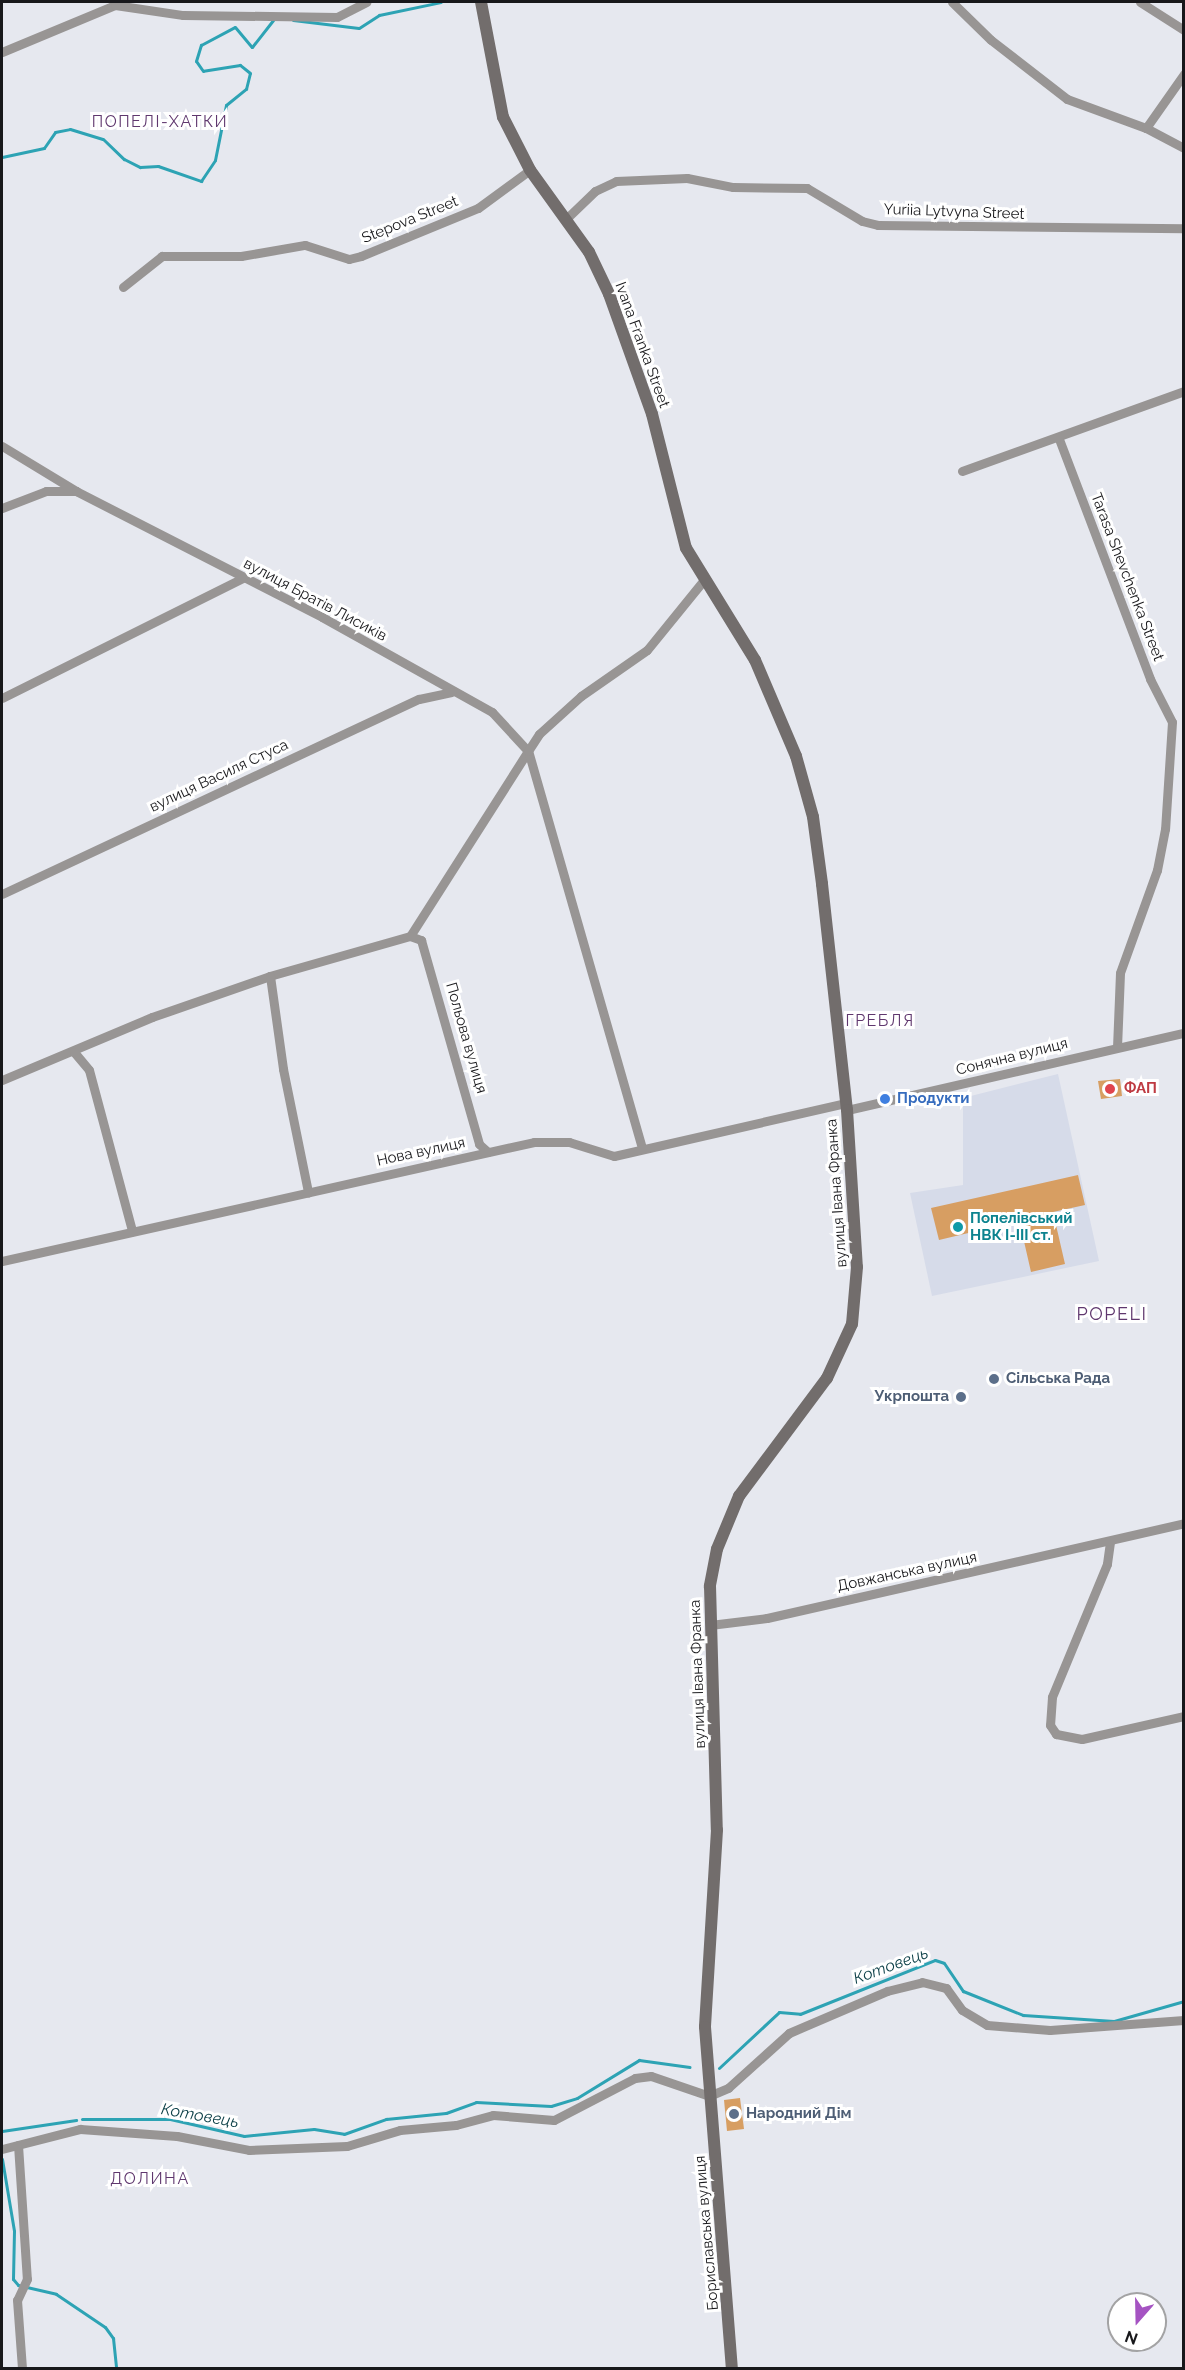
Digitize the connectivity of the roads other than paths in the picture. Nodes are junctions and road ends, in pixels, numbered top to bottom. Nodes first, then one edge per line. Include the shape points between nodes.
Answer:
1 (366, 2) edge
2 (481, 2) edge
3 (952, 2) edge
4 (1140, 2) edge
5 (1184, 30) edge
6 (2, 52) edge
7 (1184, 74) edge
8 (1146, 128) junction
9 (1184, 148) edge
10 (530, 170) junction
11 (567, 218) junction
12 (1184, 228) edge
13 (123, 287) dead end
14 (1184, 392) edge
15 (1059, 439) junction
16 (2, 446) edge
17 (962, 471) dead end
18 (76, 491) junction
19 (2, 508) edge
20 (243, 578) junction
21 (703, 581) junction
22 (451, 692) junction
23 (2, 698) edge
24 (1184, 719) edge
25 (1172, 722) junction
26 (528, 751) junction
27 (2, 894) edge
28 (418, 926) junction
29 (410, 936) junction
30 (422, 940) junction
31 (270, 976) junction
32 (1184, 1033) edge
33 (1117, 1047) junction
34 (74, 1053) junction
35 (2, 1080) edge
36 (846, 1107) junction
37 (642, 1148) junction
38 (488, 1152) junction
39 (308, 1192) junction
40 (132, 1231) junction
41 (2, 1261) edge
42 (1184, 1523) edge
43 (1110, 1542) junction
44 (710, 1625) junction
45 (1184, 1716) edge
46 (717, 1830) joint
47 (1184, 2020) edge
48 (710, 2096) junction
49 (9, 2147) edge
50 (22, 2368) edge
51 (732, 2368) edge

1 - 6 street via 337,17 183,15 115,4
2 - 10 main road, Ivana Franka Street via 503,117
3 - 8 street via 991,40 1067,99
4 - 5 street
7 - 8 street
8 - 9 street
10 - 11 main road, Ivana Franka Street
10 - 13 street, Stepova Street via 478,208 361,256 349,259 304,245 241,256 162,255
11 - 12 street, Yuriia Lytvyna Street via 595,191 616,181 687,178 733,187 807,188 862,221 878,225
11 - 21 main road, Ivana Franka Street via 609,294 641,378 686,548
14 - 15 street
15 - 17 street
15 - 25 street, Tarasa Shevchenka Street via 1150,679
16 - 18 street, вулиця Братів Лисиків
18 - 19 street, вулиця Братів Лисиків via 46,491
18 - 20 street, вулиця Братів Лисиків
20 - 22 street, вулиця Братів Лисиків via 322,617
20 - 23 street
21 - 26 street via 633,663 555,718
21 - 36 main road, вулиця Івана Франка via 755,660 804,780 822,884
22 - 26 street, вулиця Братів Лисиків via 492,712
22 - 27 street, вулиця Василя Стуса via 419,699
24 - 25 street
25 - 33 street via 1165,829 1157,870 1120,973
26 - 28 street
26 - 37 street
28 - 29 street
28 - 30 street, Польова вулиця
29 - 30 street
29 - 31 street
30 - 38 street, Польова вулиця via 479,1144
31 - 34 street via 152,1017
31 - 39 street via 283,1069
32 - 33 street, Сонячна вулиця
33 - 36 street, Сонячна вулиця
34 - 35 street
34 - 40 street via 89,1070
36 - 37 street, Нова вулиця
36 - 44 main road, вулиця Івана Франка via 857,1267 852,1324 827,1378 739,1496 717,1549 710,1586
37 - 38 street, Нова вулиця via 614,1156 551,1140
38 - 39 street, Нова вулиця
39 - 40 street, Нова вулиця
40 - 41 street, Нова вулиця
42 - 43 street, Довжанська вулиця
43 - 44 street, Довжанська вулиця via 767,1618
43 - 45 street via 1107,1564 1052,1697 1050,1725 1056,1734 1082,1739
44 - 46 main road, вулиця Івана Франка
46 - 48 main road, Бориславська вулиця via 705,2027
47 - 48 street via 1050,2030 987,2025 962,2010 946,1988 922,1982 907,1984 789,2033 728,2088
48 - 49 street via 651,2076 635,2078 554,2120 493,2115 456,2125 400,2130 347,2146 249,2150 177,2136 80,2129
48 - 51 main road, Бориславська вулиця
49 - 50 street via 25,2283 19,2294

